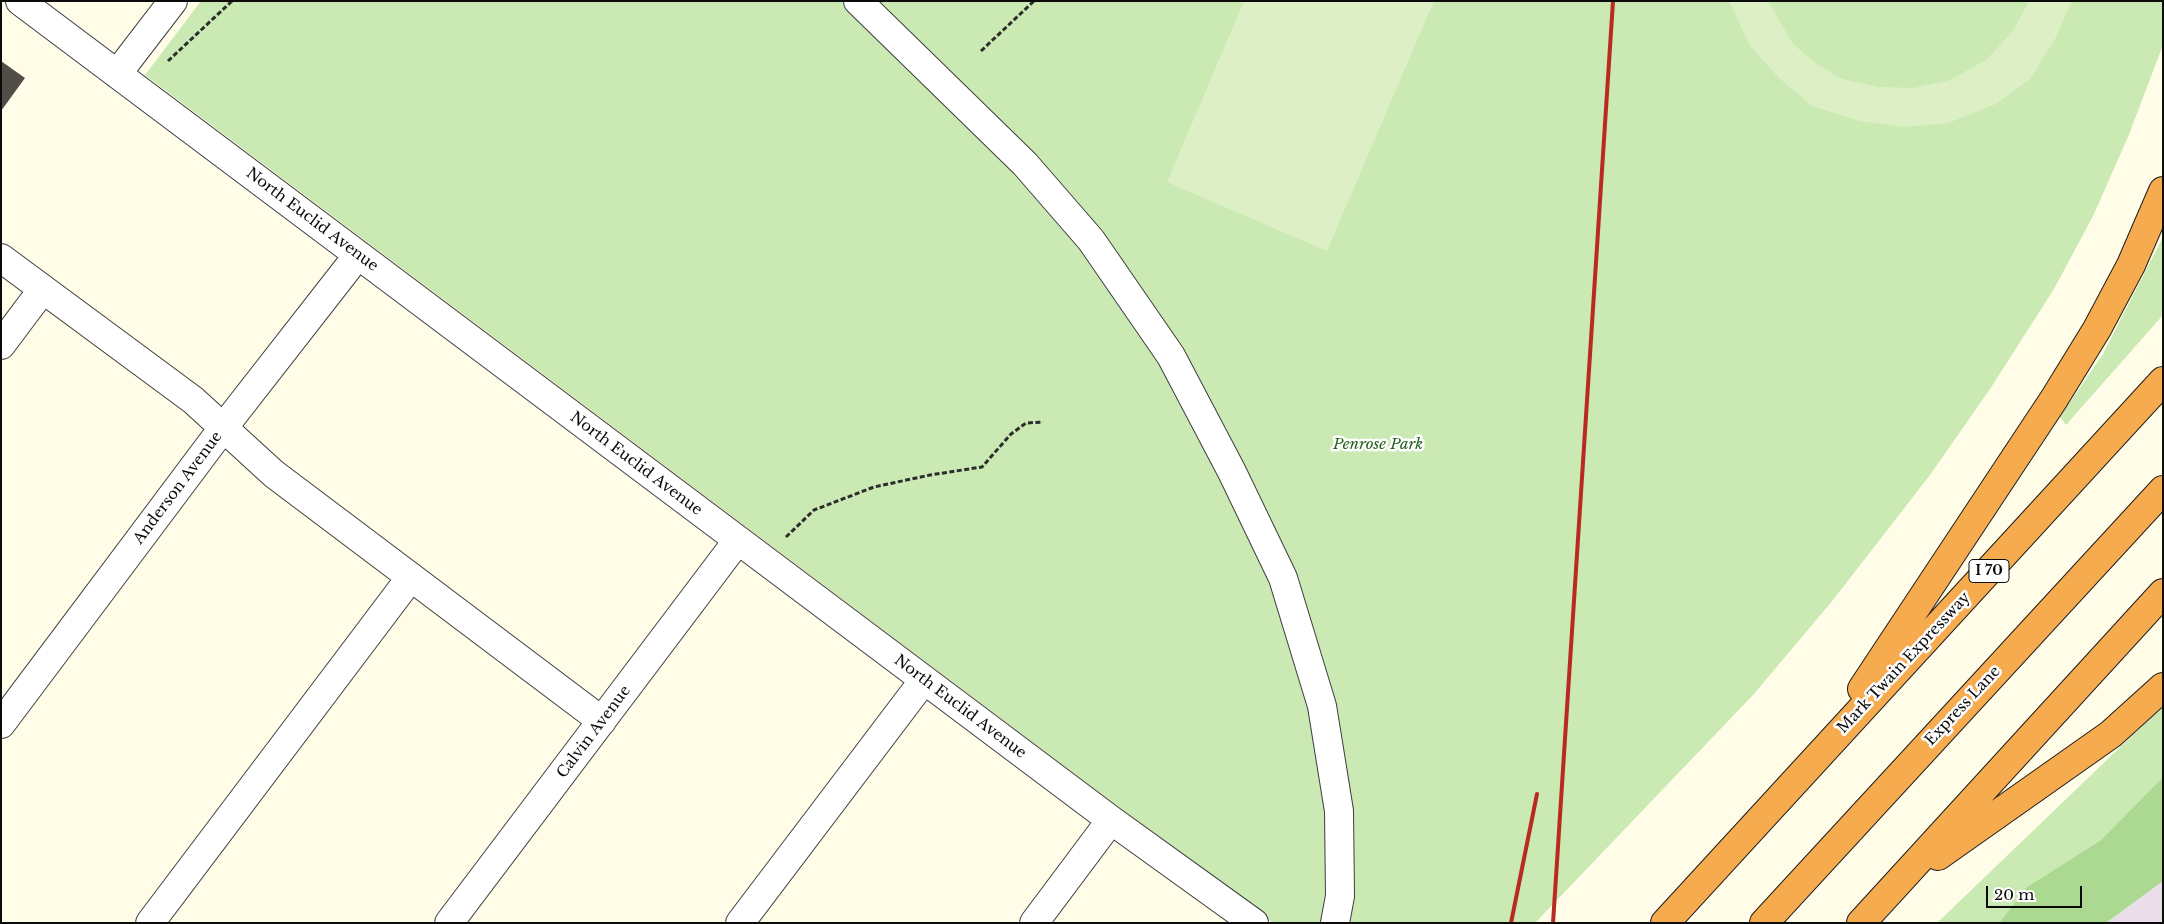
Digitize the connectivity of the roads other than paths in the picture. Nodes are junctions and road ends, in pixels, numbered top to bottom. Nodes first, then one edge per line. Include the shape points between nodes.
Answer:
1 (20, 1) edge
2 (173, 1) edge
3 (858, 1) edge
4 (117, 74) junction
5 (2163, 191) edge
6 (358, 255) junction
7 (1, 258) edge
8 (43, 289) junction
9 (1, 345) edge
10 (2163, 381) edge
11 (223, 428) junction
12 (2163, 490) edge
13 (738, 540) junction
14 (411, 577) junction
15 (2163, 594) edge
16 (924, 680) junction
17 (2163, 688) edge
18 (602, 721) junction
19 (1, 724) edge
20 (1815, 759) junction
21 (1111, 820) junction
22 (1894, 887) junction
23 (150, 923) edge
24 (449, 923) edge
25 (740, 923) edge
26 (1034, 923) edge
27 (1254, 923) edge
28 (1335, 923) edge
29 (1665, 923) edge
30 (1764, 923) edge
31 (1861, 923) edge

1 - 4 street, North Euclid Avenue
2 - 4 street
3 - 28 street via 1025,164 1091,240 1171,356 1232,472 1283,578 1322,706 1339,811 1340,896
4 - 6 street, North Euclid Avenue
5 - 20 highway via 2131,265 2054,399
6 - 11 street, Anderson Avenue
6 - 13 street, North Euclid Avenue
7 - 8 street
8 - 9 street
8 - 11 street via 193,400
10 - 20 highway, Mark Twain Expressway / I 70
11 - 14 street via 274,474
11 - 19 street, Anderson Avenue
12 - 30 highway, Express Lane
13 - 16 street, North Euclid Avenue
13 - 18 street, Calvin Avenue
14 - 18 street
14 - 23 street
15 - 22 highway
16 - 21 street, North Euclid Avenue
16 - 25 street
17 - 22 highway via 2111,734
18 - 24 street, Calvin Avenue
20 - 29 highway, Mark Twain Expressway / I 70
21 - 26 street
21 - 27 street, North Euclid Avenue
22 - 31 highway

